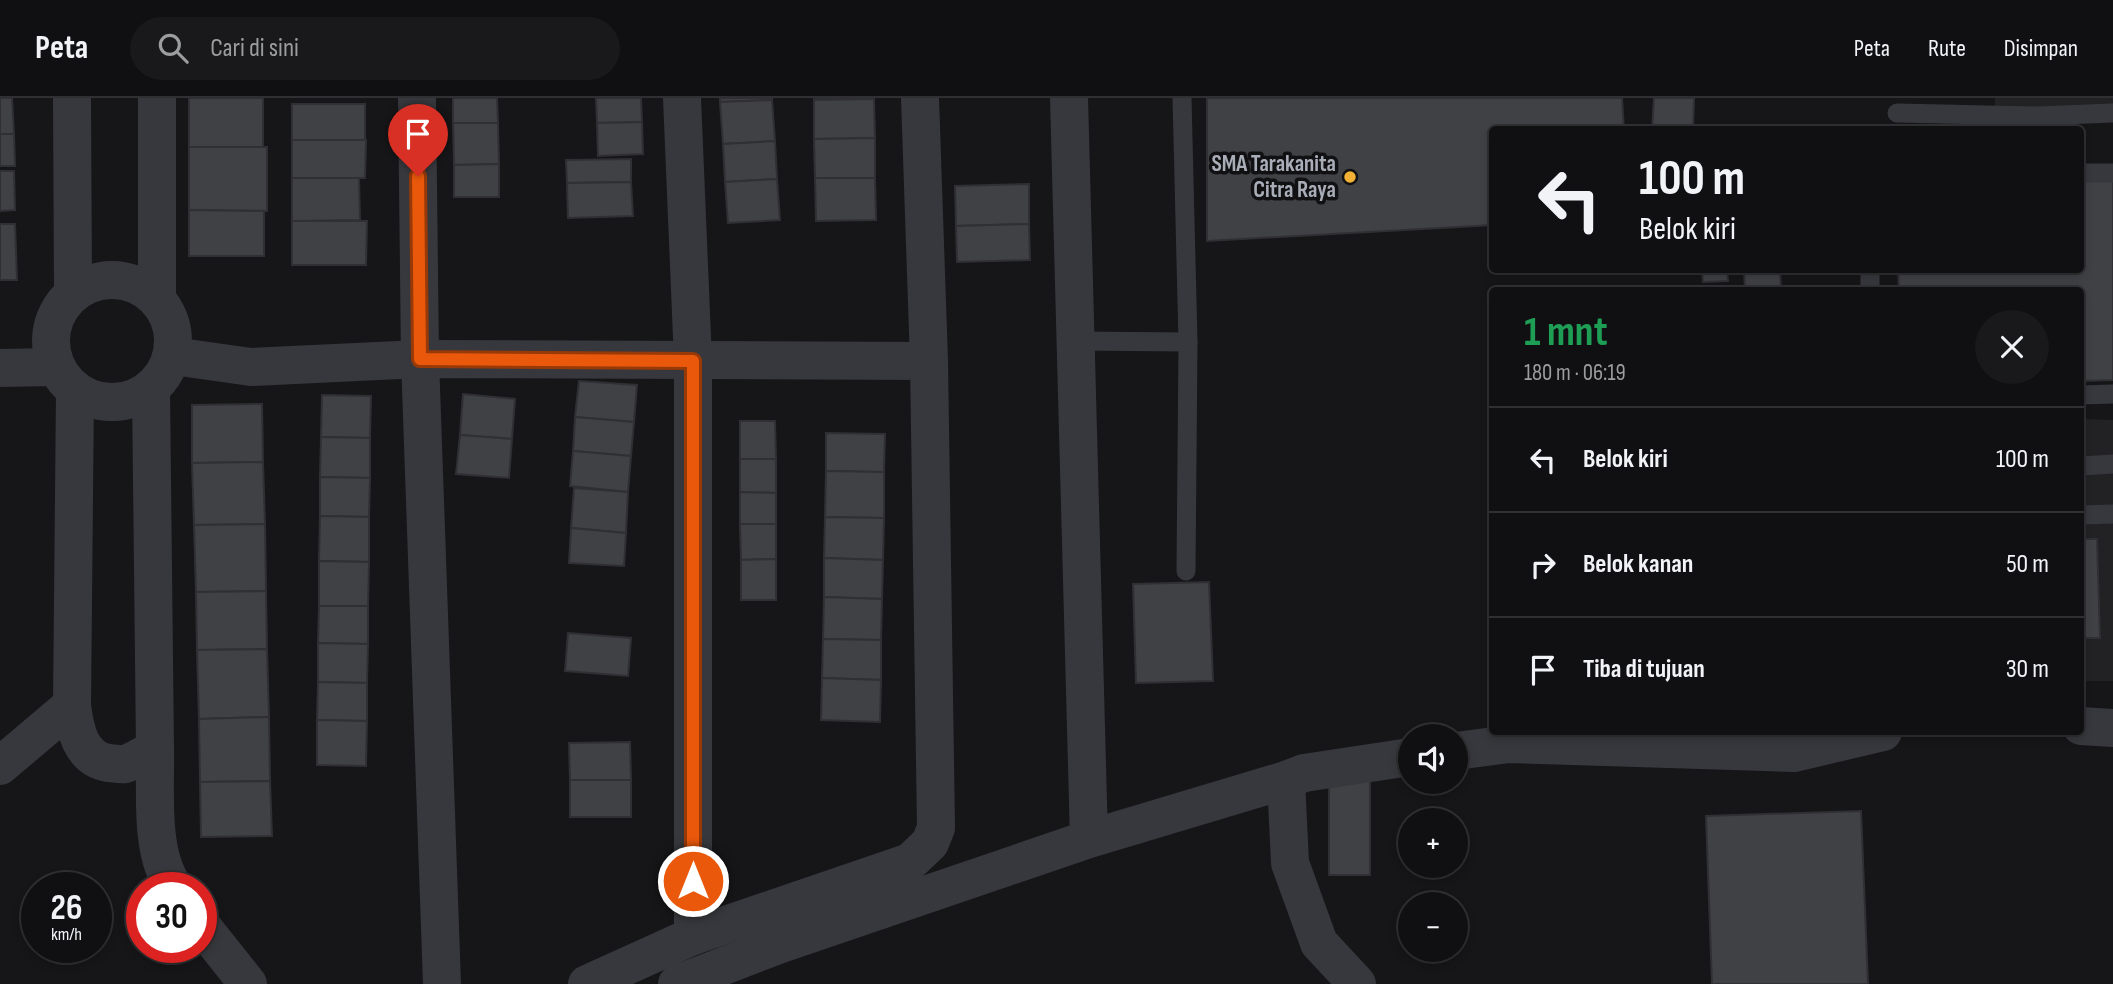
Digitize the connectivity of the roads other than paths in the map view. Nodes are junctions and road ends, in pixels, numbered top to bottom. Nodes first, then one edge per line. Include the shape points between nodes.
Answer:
1 (72, 98) edge
2 (157, 98) edge
3 (417, 98) edge
4 (682, 98) edge
5 (920, 98) edge
6 (1069, 98) edge
7 (1182, 98) edge
8 (1898, 113) dead end
9 (2113, 113) edge
10 (2084, 173) edge
11 (2113, 173) edge
12 (73, 292) junction
13 (157, 298) junction
14 (1074, 341) junction
15 (1188, 342) junction
16 (173, 356) junction
17 (420, 359) junction
18 (693, 361) junction
19 (929, 361) junction
20 (0, 368) edge
21 (65, 379) junction
22 (151, 389) junction
23 (2113, 394) edge
24 (2084, 395) edge
25 (2113, 464) edge
26 (2084, 466) edge
27 (2113, 514) edge
28 (2084, 515) edge
29 (1186, 571) dead end
30 (72, 705) junction
31 (2084, 726) edge
32 (2113, 728) edge
33 (1870, 735) edge
34 (155, 749) junction
35 (1468, 749) edge
36 (1398, 759) edge
37 (0, 766) edge
38 (1286, 780) junction
39 (1088, 839) junction
40 (165, 872) edge
41 (693, 936) junction
42 (217, 945) edge
43 (248, 984) edge
44 (442, 984) edge
45 (587, 984) edge
46 (677, 984) edge
47 (1357, 984) edge

1 - 12 street
2 - 13 street
3 - 17 street
4 - 18 street
5 - 19 street
6 - 14 street
7 - 15 lane
8 - 9 lane
10 - 11 lane
12 - 13 street via 107,278 134,283
12 - 21 street via 53,320
13 - 16 street via 169,315
14 - 15 lane
14 - 39 street
15 - 29 lane
16 - 17 street via 251,367
16 - 22 street
17 - 18 street
17 - 44 street
18 - 19 street
18 - 41 street
19 - 41 street via 936,808 930,843 910,862
20 - 21 street
21 - 22 street via 93,400 113,403
21 - 30 street
22 - 34 street
23 - 24 lane
25 - 26 lane
27 - 28 lane
30 - 34 street via 79,739 96,759 124,765
30 - 37 street
31 - 32 street
33 - 35 street via 1794,753 1509,744
34 - 40 street via 156,826
36 - 38 street via 1304,773
38 - 39 street
38 - 47 street via 1290,863 1319,943
39 - 46 street
41 - 45 street
42 - 43 street

